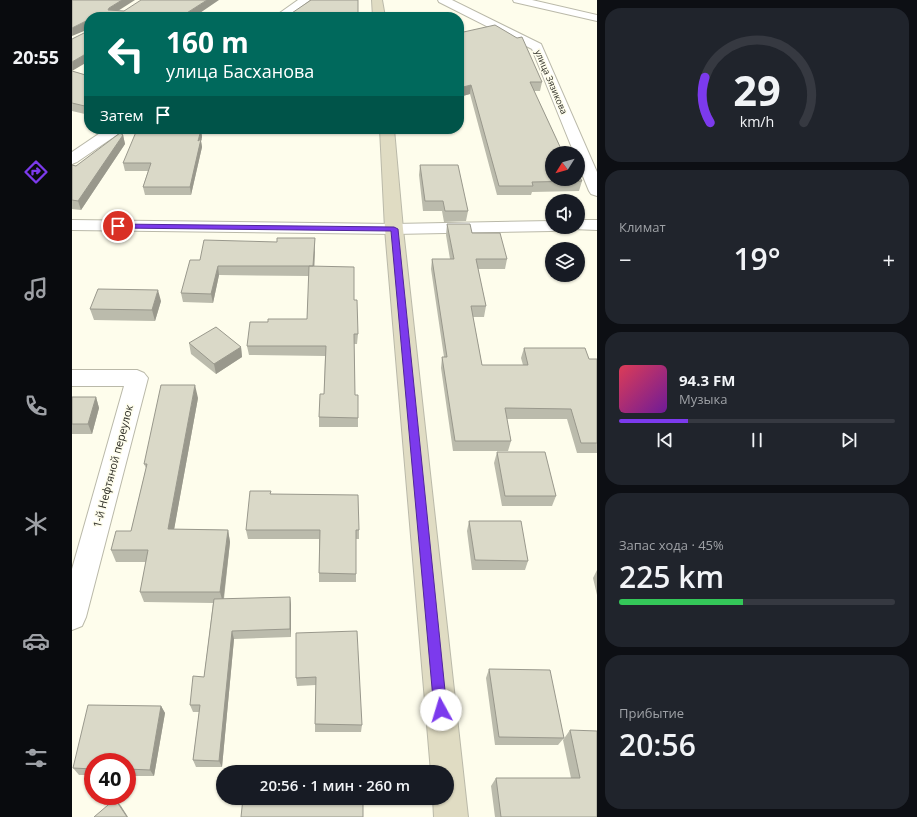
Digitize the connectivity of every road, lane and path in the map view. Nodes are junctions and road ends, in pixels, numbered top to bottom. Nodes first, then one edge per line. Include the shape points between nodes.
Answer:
1 (305, 0) edge
2 (377, 0) edge
3 (443, 0) edge
4 (518, 0) edge
5 (287, 12) edge
6 (378, 12) edge
7 (595, 16) edge
8 (109, 134) edge
9 (387, 134) edge
10 (72, 159) edge
11 (597, 191) edge
12 (72, 225) edge
13 (585, 225) edge
14 (597, 225) edge
15 (545, 226) edge
16 (394, 229) junction
17 (72, 378) edge
18 (72, 617) edge
19 (445, 765) edge
20 (450, 805) edge
21 (451, 817) edge

1 - 5 street
2 - 6 street
3 - 11 street, улица Зязикова via 537,47
4 - 7 street
8 - 10 street
9 - 16 street
12 - 16 street
13 - 14 street
15 - 16 street
16 - 19 street
17 - 18 street, 1-й Нефтяной переулок via 137,378
20 - 21 street

